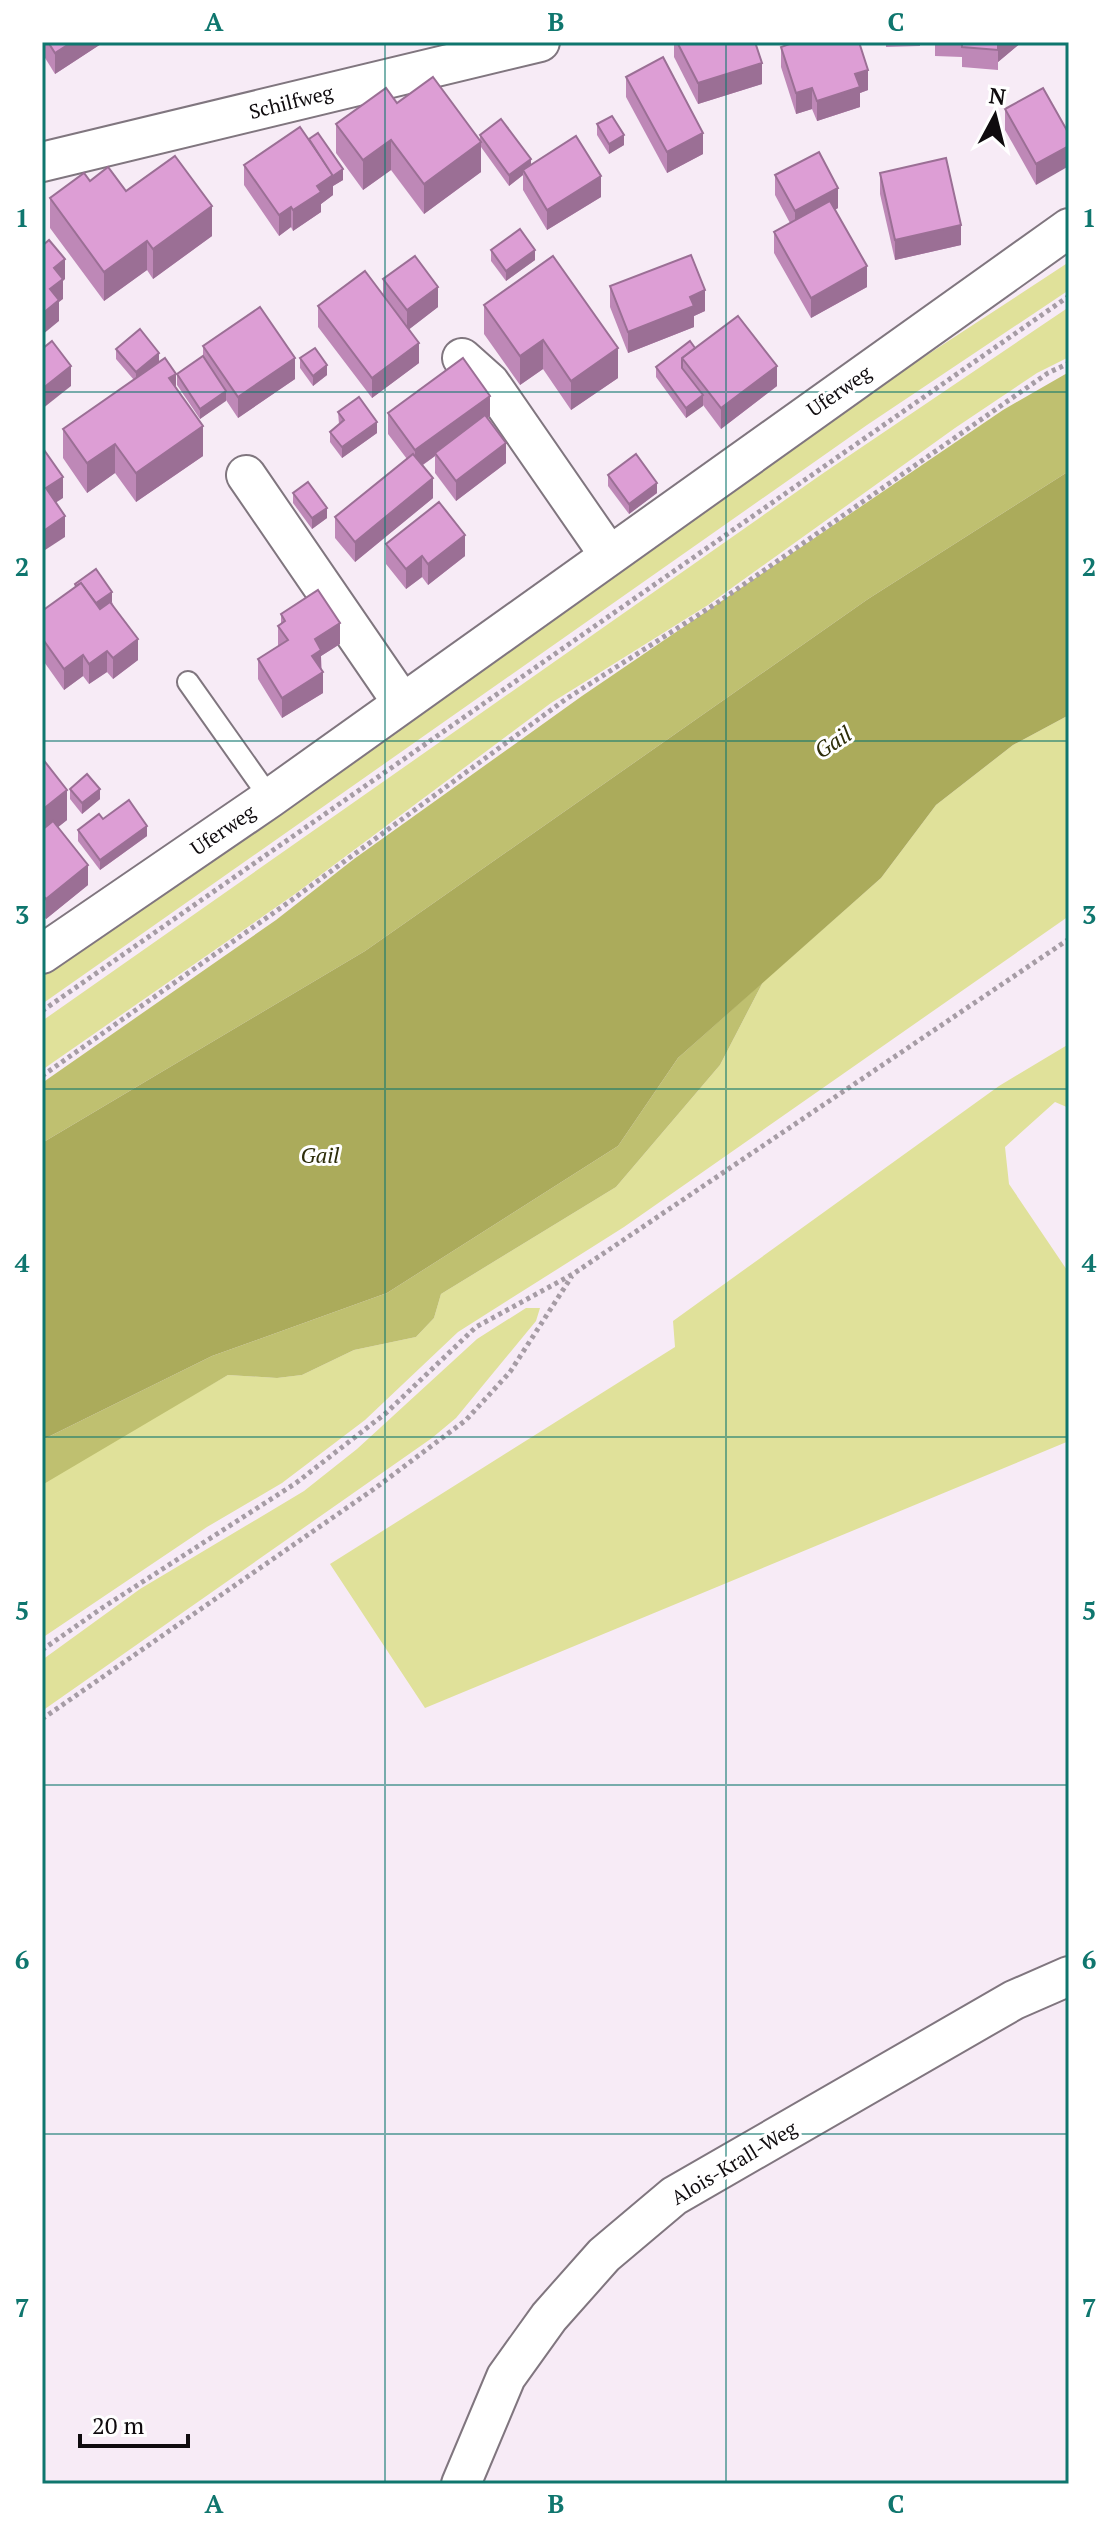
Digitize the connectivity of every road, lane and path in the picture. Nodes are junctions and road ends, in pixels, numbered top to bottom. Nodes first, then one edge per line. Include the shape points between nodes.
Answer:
1 (524, 44) edge
2 (42, 162) edge
3 (1069, 228) edge
4 (1069, 296) edge
5 (462, 358) edge
6 (1069, 363) edge
7 (246, 475) dead end
8 (609, 555) junction
9 (188, 682) dead end
10 (401, 701) junction
11 (270, 798) junction
12 (1069, 939) edge
13 (42, 954) edge
14 (42, 1011) edge
15 (42, 1076) edge
16 (573, 1274) junction
17 (42, 1650) edge
18 (42, 1719) edge
19 (1069, 1976) edge
20 (461, 2484) edge

1 - 2 street, Schilfweg
3 - 8 street, Uferweg
4 - 14 path
5 - 8 street via 490,383
6 - 15 path via 904,470 717,603 566,699
7 - 10 street
8 - 10 street, Uferweg
9 - 11 lane
10 - 11 street, Uferweg
11 - 13 street, Uferweg
12 - 16 path
16 - 17 path via 476,1327 386,1413 296,1483
16 - 18 path via 510,1372 466,1420
19 - 20 street, Alois-Krall-Weg via 1014,2000 674,2196 604,2255 549,2317 506,2377

